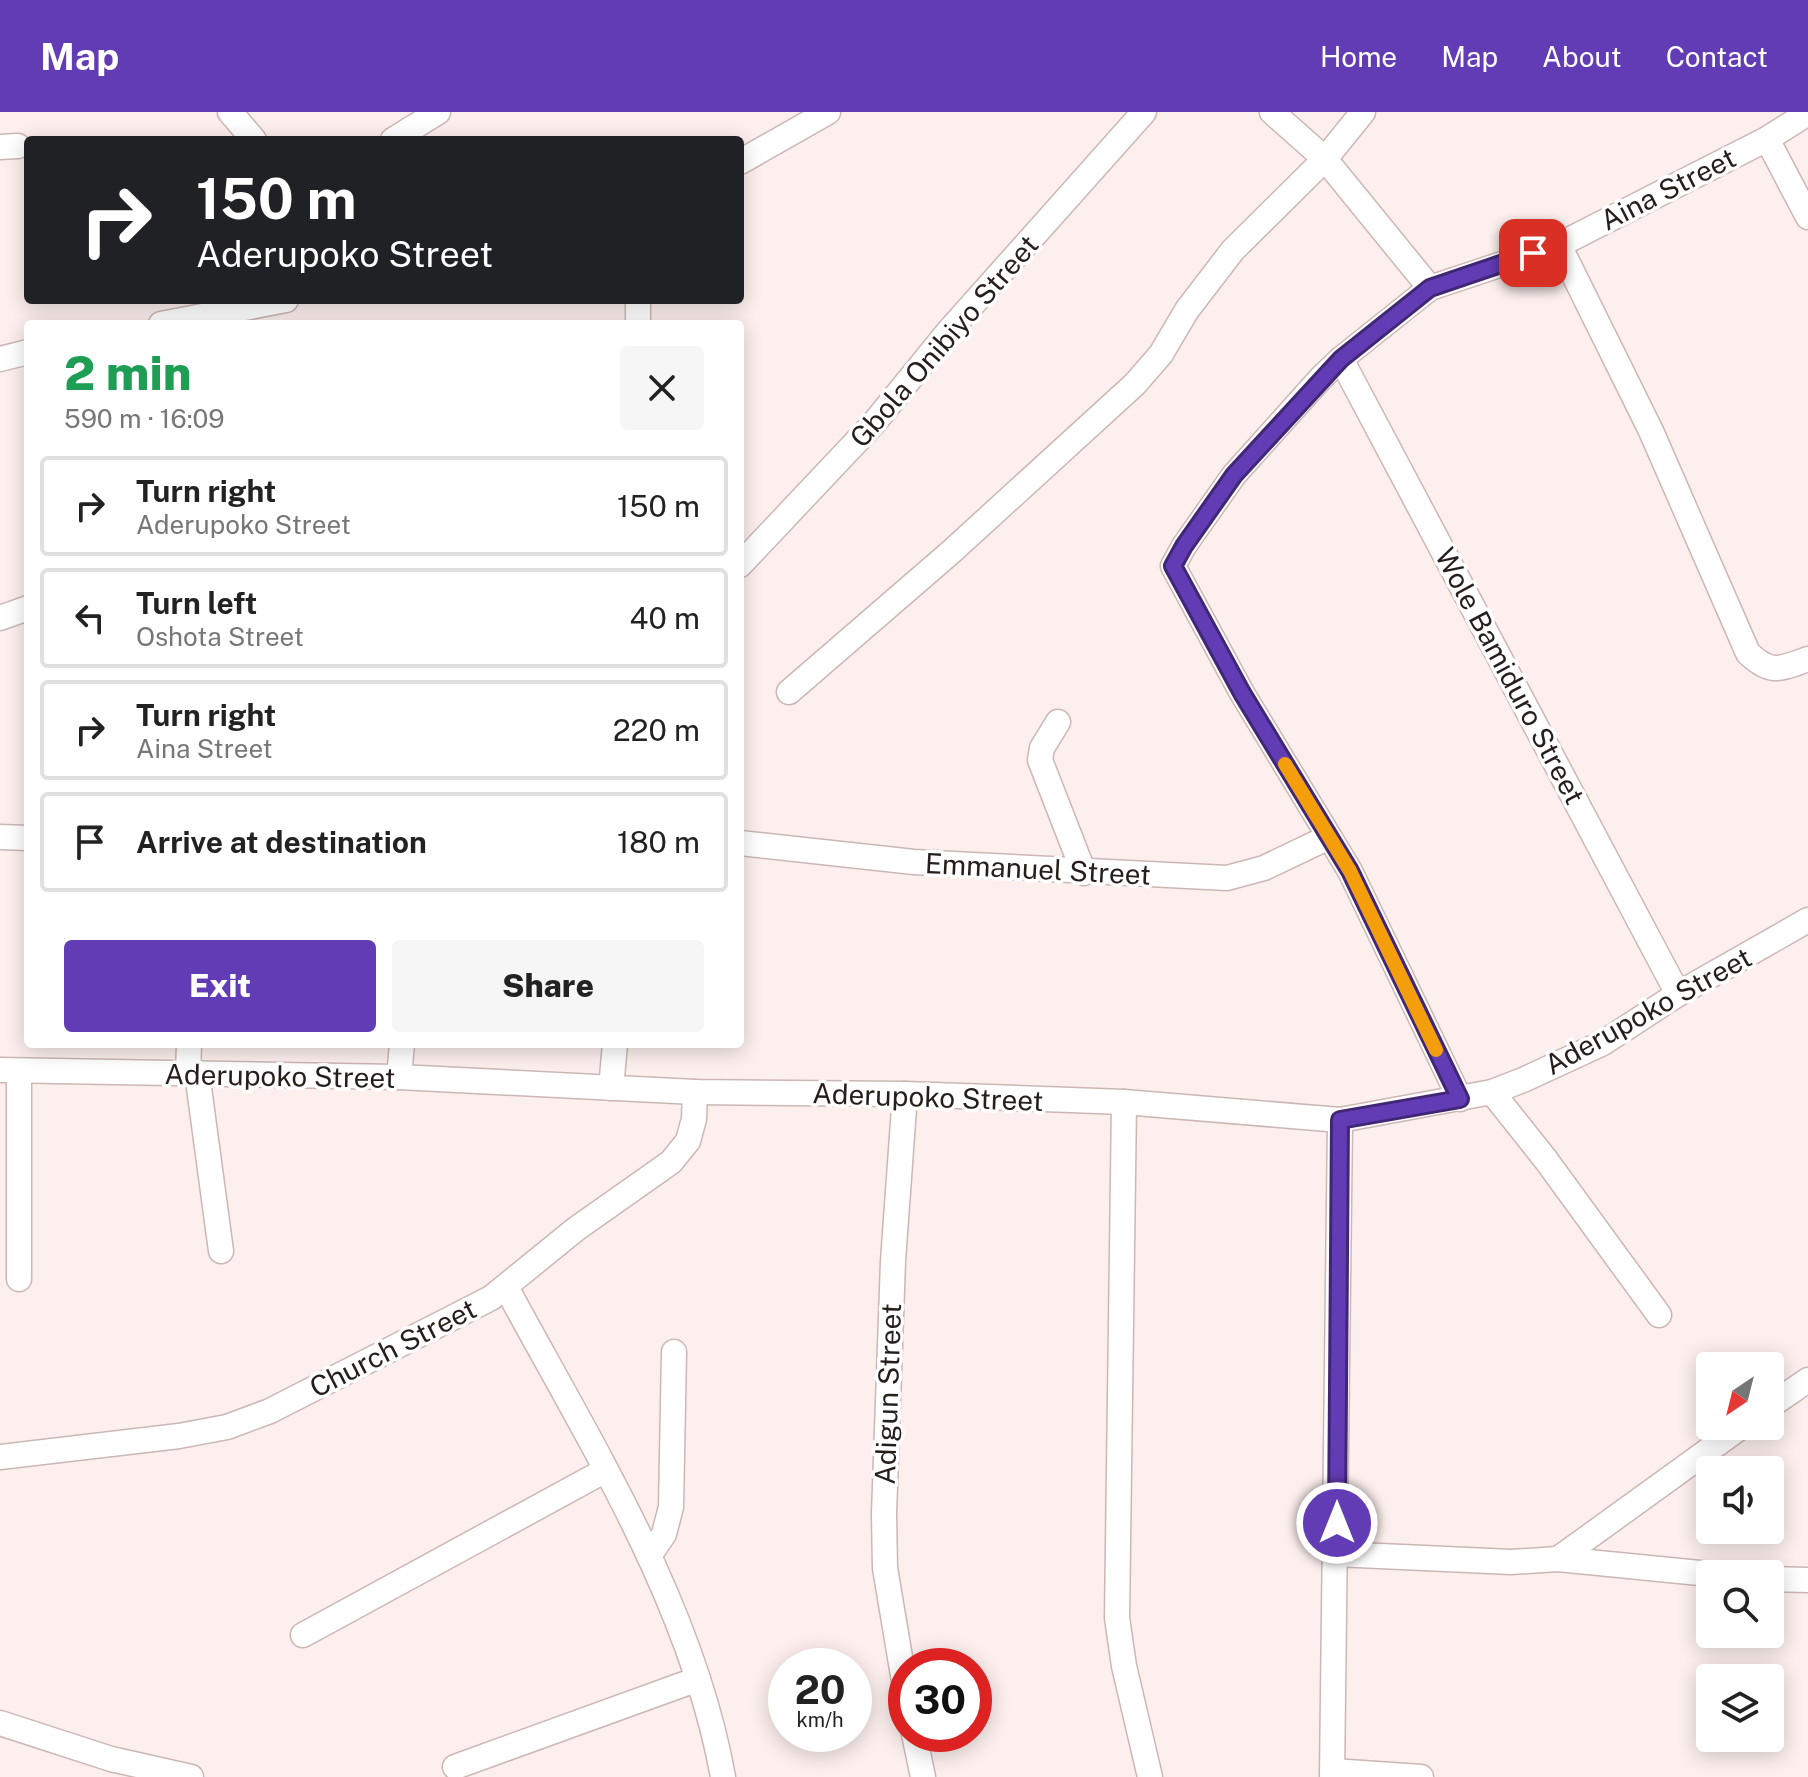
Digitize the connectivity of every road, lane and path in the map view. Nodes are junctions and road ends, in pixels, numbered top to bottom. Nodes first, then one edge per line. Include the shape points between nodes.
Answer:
1 (230, 112) edge
2 (438, 112) edge
3 (828, 112) edge
4 (1144, 112) edge
5 (1272, 112) edge
6 (1363, 112) edge
7 (1808, 113) edge
8 (251, 136) edge
9 (399, 136) edge
10 (1767, 139) junction
11 (1325, 159) junction
12 (744, 160) edge
13 (1808, 217) edge
14 (1559, 245) junction
15 (1430, 288) junction
16 (265, 304) edge
17 (182, 320) edge
18 (24, 353) edge
19 (0, 359) edge
20 (1341, 359) junction
21 (744, 561) edge
22 (24, 609) edge
23 (0, 618) edge
24 (1808, 659) edge
25 (789, 692) dead end
26 (1058, 722) dead end
27 (0, 837) edge
28 (1329, 837) junction
29 (24, 838) edge
30 (744, 843) edge
31 (1084, 873) junction
32 (1808, 920) edge
33 (1678, 994) junction
34 (190, 1048) edge
35 (402, 1048) edge
36 (615, 1048) edge
37 (9, 1070) edge
38 (193, 1074) junction
39 (399, 1077) junction
40 (611, 1088) junction
41 (695, 1092) junction
42 (1492, 1092) junction
43 (905, 1094) junction
44 (1460, 1099) junction
45 (1124, 1102) junction
46 (1340, 1120) junction
47 (221, 1251) dead end
48 (19, 1279) dead end
49 (506, 1287) junction
50 (1659, 1315) dead end
51 (674, 1352) dead end
52 (1808, 1380) edge
53 (1784, 1396) edge
54 (1723, 1440) edge
55 (0, 1457) edge
56 (604, 1471) junction
57 (1336, 1554) junction
58 (649, 1556) junction
59 (1558, 1559) junction
60 (1696, 1573) edge
61 (1784, 1579) edge
62 (1808, 1580) edge
63 (303, 1635) dead end
64 (898, 1648) edge
65 (698, 1679) junction
66 (0, 1723) edge
67 (918, 1752) edge
68 (455, 1767) dead end
69 (1332, 1774) edge
70 (191, 1777) edge
71 (723, 1777) edge
72 (923, 1777) edge
73 (1150, 1777) edge
74 (1421, 1777) edge

1 - 8 street
2 - 9 street
3 - 12 street
4 - 21 street, Gbola Onibiyo Street via 874,423
5 - 11 street
6 - 11 street
7 - 10 street, Aina Street
10 - 13 street
10 - 14 street, Aina Street
11 - 15 street
11 - 25 street via 1233,250 1135,384
14 - 15 street, Aina Street
14 - 24 street via 1651,431 1748,653 1762,667 1779,669
15 - 20 street, Aina Street
16 - 17 street
18 - 19 street
20 - 28 street, Aina Street via 1234,475 1173,566
20 - 33 street, Wole Bamiduro Street
22 - 23 street
26 - 31 street via 1040,760
27 - 29 street
28 - 31 street, Emmanuel Street via 1264,868 1227,878
28 - 44 street
30 - 31 street, Emmanuel Street
32 - 33 street, Aderupoko Street
33 - 42 street, Aderupoko Street via 1603,1043
34 - 38 street
35 - 39 street
36 - 40 street
37 - 38 street, Aderupoko Street
37 - 48 street
38 - 39 street, Aderupoko Street
38 - 47 street
39 - 40 street, Aderupoko Street
40 - 41 street, Aderupoko Street
41 - 43 street, Aderupoko Street
41 - 49 street, Church Street via 688,1141 671,1162
42 - 44 street, Aderupoko Street
42 - 50 street
43 - 45 street, Aderupoko Street
43 - 64 street, Adigun Street via 884,1527
44 - 46 street, Aderupoko Street
45 - 46 street, Aderupoko Street
45 - 73 street via 1117,1618
46 - 57 street
49 - 55 street, Church Street via 270,1411 227,1427
49 - 56 street
51 - 58 street via 671,1507 664,1534
52 - 53 street
54 - 59 street
56 - 58 street
56 - 63 street
57 - 59 street via 1511,1562
57 - 69 street
58 - 65 street
59 - 60 street
61 - 62 street
65 - 68 street
65 - 71 street
66 - 70 street via 111,1759
67 - 72 street
69 - 74 street

